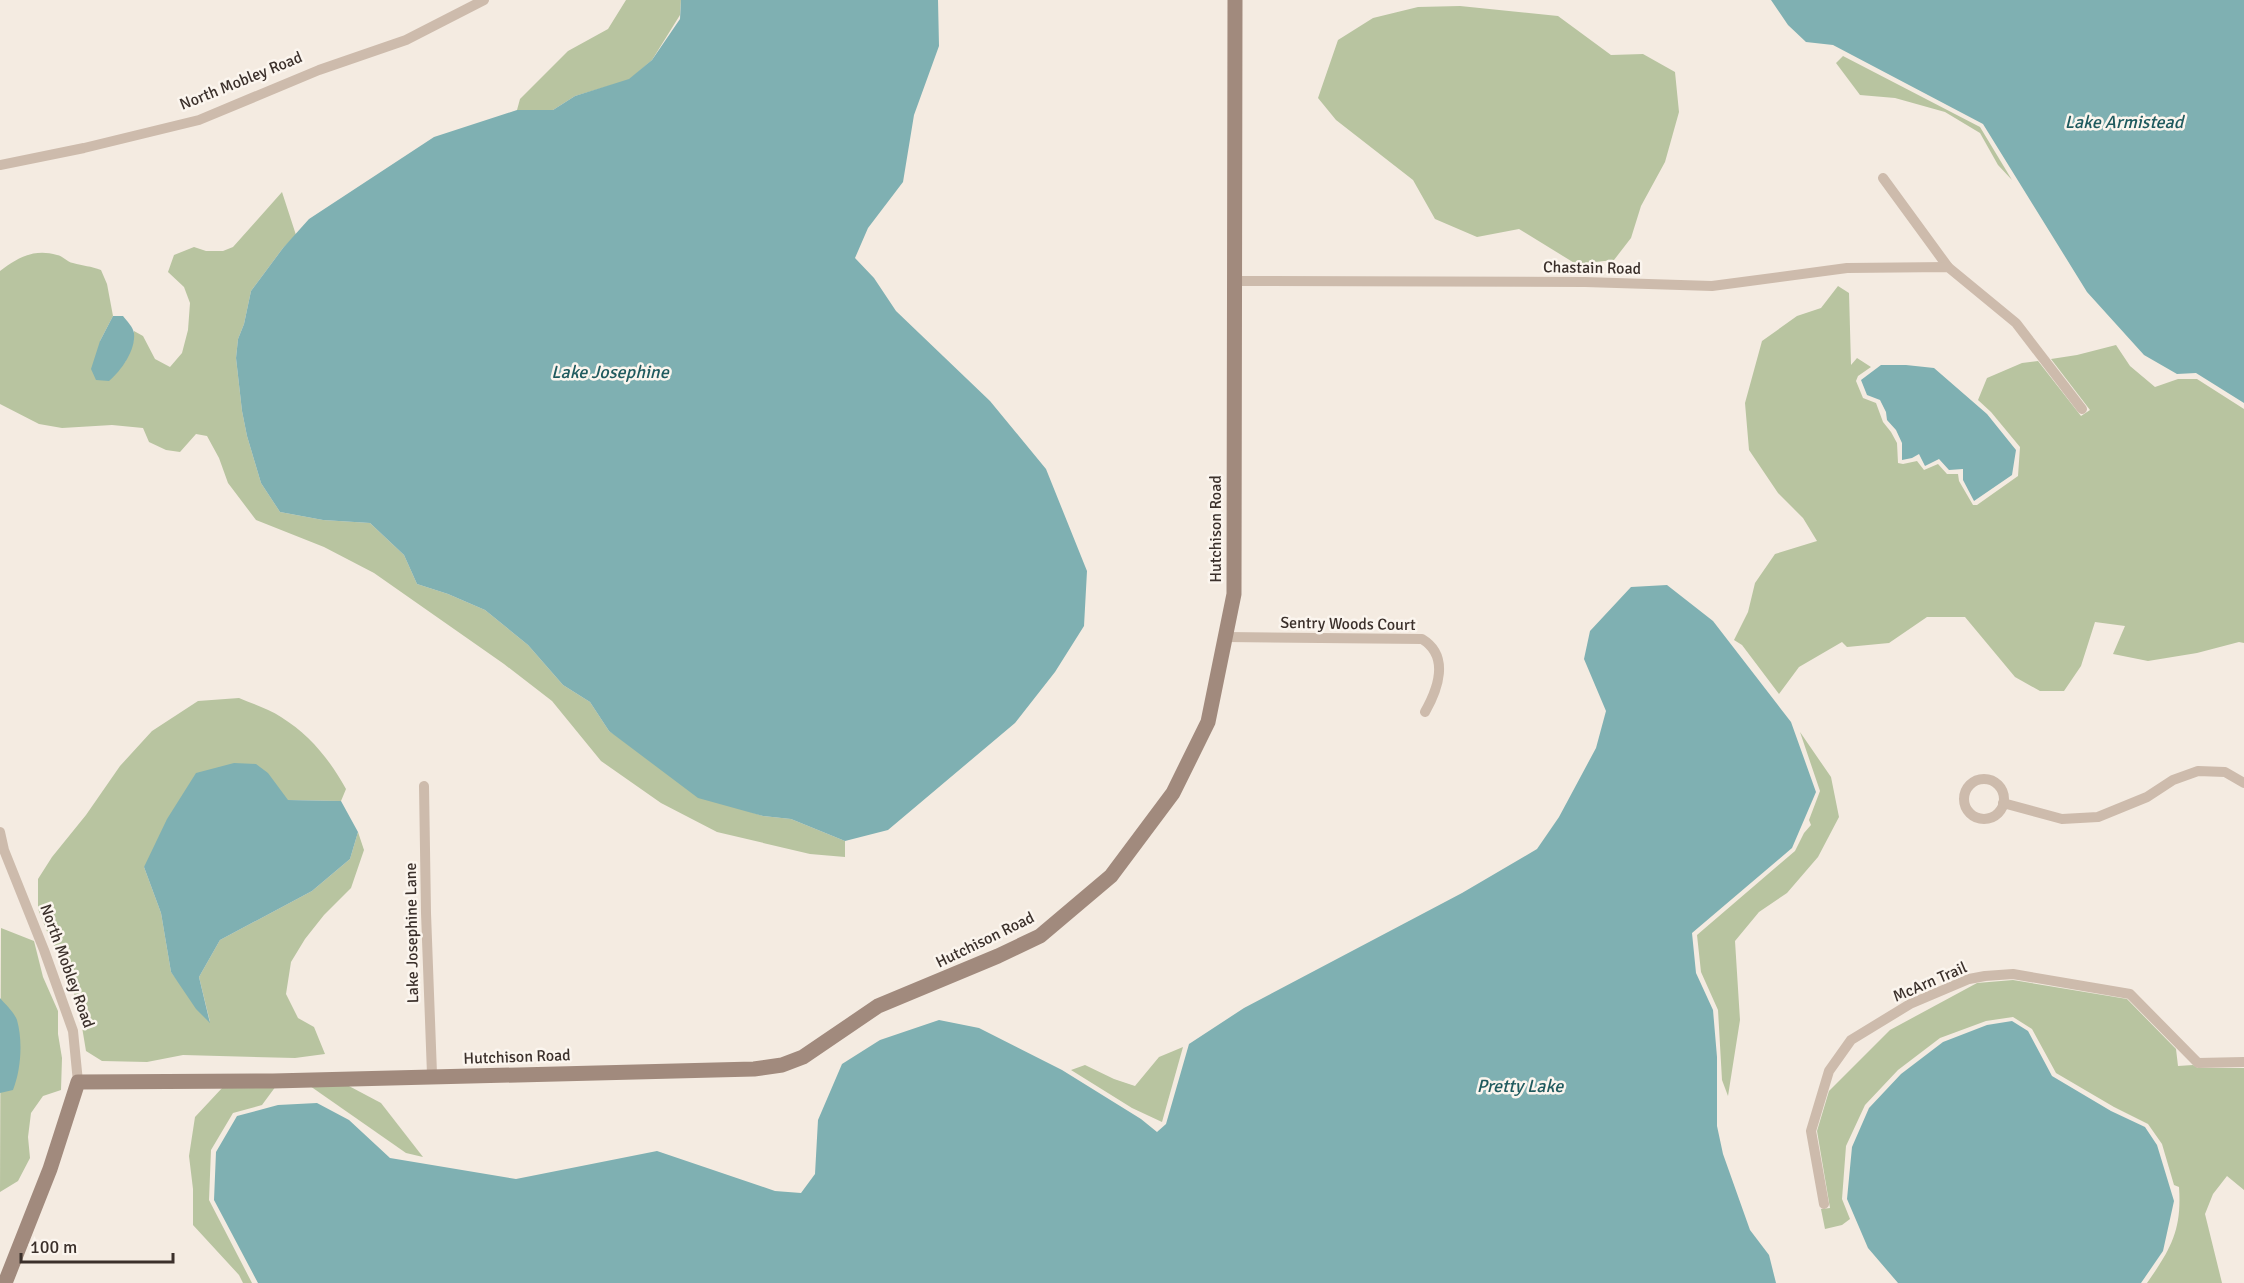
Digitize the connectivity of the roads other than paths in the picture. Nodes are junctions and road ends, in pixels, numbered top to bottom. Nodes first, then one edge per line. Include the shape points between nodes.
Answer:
1 (484, 0) edge
2 (1235, 0) edge
3 (0, 165) edge
4 (1883, 178) dead end
5 (1948, 267) junction
6 (1234, 281) junction
7 (2082, 409) dead end
8 (1226, 637) junction
9 (1425, 712) dead end
10 (2244, 783) edge
11 (424, 786) dead end
12 (2003, 803) dead end
13 (0, 832) edge
14 (2244, 1062) edge
15 (430, 1078) junction
16 (78, 1082) junction
17 (1824, 1204) dead end
18 (5, 1283) edge

1 - 3 street, North Mobley Road via 406,40 319,70 199,120
2 - 6 street, Hutchison Road
4 - 5 street
5 - 6 street, Chastain Road via 1847,268 1712,286
5 - 7 street via 2016,323
6 - 8 street, Hutchison Road via 1233,594
8 - 9 street, Sentry Woods Court via 1422,639 1435,649 1438,659 1438,678
8 - 15 street, Hutchison Road via 1208,722 1173,793 1111,876 1040,936 878,1006 803,1057 782,1065
10 - 12 street via 2225,772 2198,771 2098,817 2062,819
11 - 15 street, Lake Josephine Lane
13 - 16 street, North Mobley Road via 73,1031
14 - 17 street, McArn Trail via 2198,1063 2130,994 2013,974 1969,979 1910,1004 1851,1040 1829,1071 1811,1131
15 - 16 street, Hutchison Road
16 - 18 street, North Mobley Road via 50,1169

